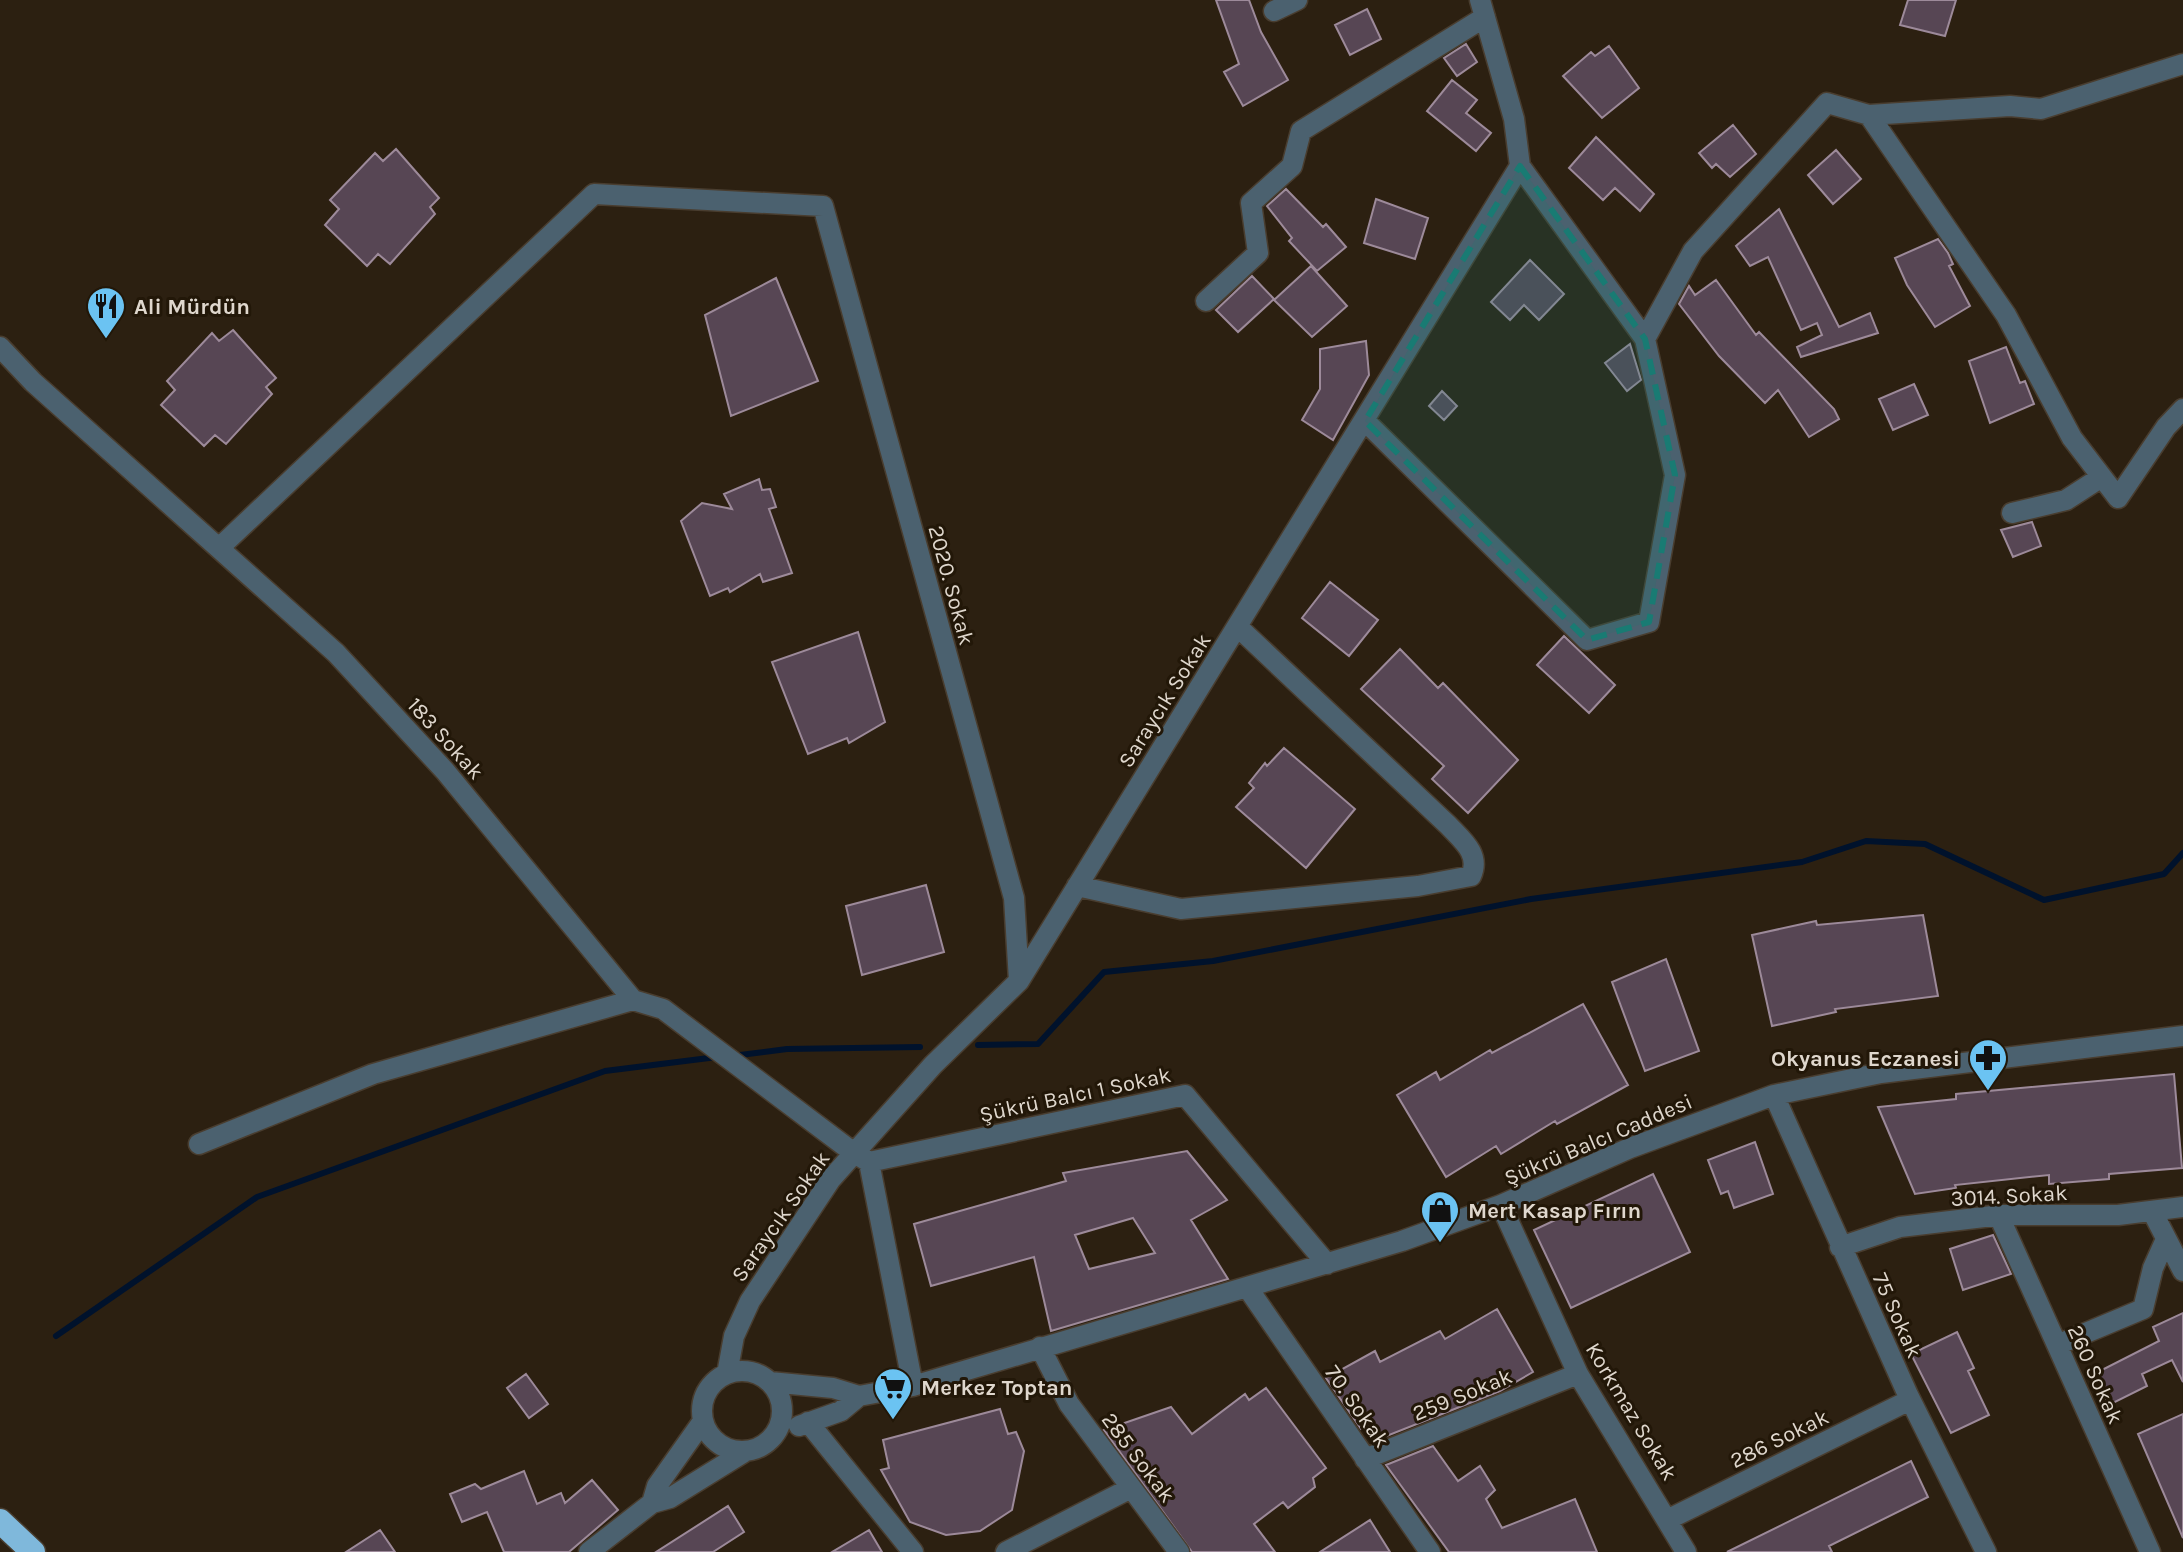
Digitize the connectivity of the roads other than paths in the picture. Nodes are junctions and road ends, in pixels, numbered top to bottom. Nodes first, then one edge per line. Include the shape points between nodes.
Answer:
1 (1297, 0) edge
2 (1483, 8) edge
3 (1274, 11) dead end
4 (2183, 64) edge
5 (1869, 115) junction
6 (1520, 166) junction
7 (1206, 301) dead end
8 (1645, 339) junction
9 (0, 347) edge
10 (2183, 409) edge
11 (1365, 421) junction
12 (2100, 478) junction
13 (2012, 513) dead end
14 (219, 548) junction
15 (1238, 627) junction
16 (1077, 886) junction
17 (1019, 981) junction
18 (633, 1000) junction
19 (2183, 1036) edge
20 (1774, 1095) junction
21 (199, 1144) dead end
22 (862, 1158) junction
23 (1501, 1205) junction
24 (2183, 1207) edge
25 (2152, 1211) junction
26 (1999, 1216) junction
27 (2166, 1239) junction
28 (1840, 1247) junction
29 (1327, 1264) junction
30 (2183, 1271) edge
31 (1247, 1287) junction
32 (2057, 1345) junction
33 (1040, 1347) junction
34 (727, 1374) junction
35 (1578, 1374) junction
36 (770, 1382) junction
37 (913, 1386) junction
38 (859, 1396) junction
39 (1910, 1400) junction
40 (703, 1421) junction
41 (808, 1422) junction
42 (774, 1435) junction
43 (746, 1451) junction
44 (1365, 1459) junction
45 (1131, 1488) junction
46 (652, 1503) junction
47 (1669, 1519) junction
48 (0, 1521) edge
49 (592, 1551) edge
50 (33, 1552) edge
51 (913, 1552) edge
52 (1006, 1552) edge
53 (1179, 1552) edge
54 (1430, 1552) edge
55 (1686, 1552) edge
56 (1986, 1552) edge
57 (2150, 1552) edge

1 - 3 street
2 - 6 street via 1514,119
2 - 7 street via 1301,131 1292,166 1251,203 1258,253
4 - 5 street via 2041,109 2010,106
5 - 8 street via 1827,103 1693,251
5 - 12 street via 2006,315 2072,438
6 - 8 street
6 - 11 street, Saraycık Sokak
8 - 11 street via 1675,475 1649,622 1587,640
9 - 14 street, 183 Sokak
10 - 12 street via 2118,498
11 - 15 street, Saraycık Sokak
12 - 13 street via 2066,500
14 - 17 street, 2020. Sokak via 594,194 823,206 1014,898
14 - 18 street, 183 Sokak via 336,653 445,771
15 - 16 street, Saraycık Sokak
15 - 16 street via 1448,825 1472,851 1471,876 1181,909
16 - 17 street, Saraycık Sokak
17 - 22 street, Saraycık Sokak via 933,1065
18 - 21 street via 373,1074
18 - 22 street, 183 Sokak via 663,1009
19 - 20 street, Şükrü Balcı Caddesi via 1881,1073
20 - 23 street, Şükrü Balcı Caddesi via 1630,1148
20 - 28 street, 75 Sokak
22 - 29 street, Şükrü Balcı 1 Sokak via 1185,1095
22 - 34 street, Saraycık Sokak via 831,1179 750,1301 734,1336
22 - 37 street
23 - 29 street, Şükrü Balcı Caddesi
23 - 35 street, Korkmaz Sokak
24 - 25 street, 3014. Sokak
25 - 26 street, 3014. Sokak
25 - 27 street
26 - 28 street, 3014. Sokak via 1900,1227
26 - 32 street, 260 Sokak
27 - 30 street
27 - 32 street via 2143,1309
28 - 39 street, 75 Sokak
29 - 31 street, Şükrü Balcı Caddesi
31 - 33 street, Şükrü Balcı Caddesi
31 - 44 street, 70. Sokak
32 - 57 street, 260 Sokak
33 - 37 street, Şükrü Balcı Caddesi
33 - 45 street, 285 Sokak via 1069,1404
34 - 36 street via 750,1372
34 - 40 street via 709,1388
35 - 44 street, 259 Sokak
35 - 47 street, Korkmaz Sokak
36 - 38 street, Şükrü Balcı Caddesi
36 - 42 street via 781,1402
37 - 38 street, Şükrü Balcı Caddesi
38 - 41 street, Şükrü Balcı Caddesi via 841,1411
39 - 47 street, 286 Sokak
39 - 56 street, 75 Sokak
40 - 43 street via 723,1447
40 - 46 street via 657,1486
41 - 42 street, Şükrü Balcı Caddesi
41 - 51 street
42 - 43 street
43 - 46 street via 670,1498
44 - 54 street, 70. Sokak
45 - 52 street
45 - 53 street, 285 Sokak
46 - 49 street
47 - 55 street, Korkmaz Sokak
48 - 50 highway

